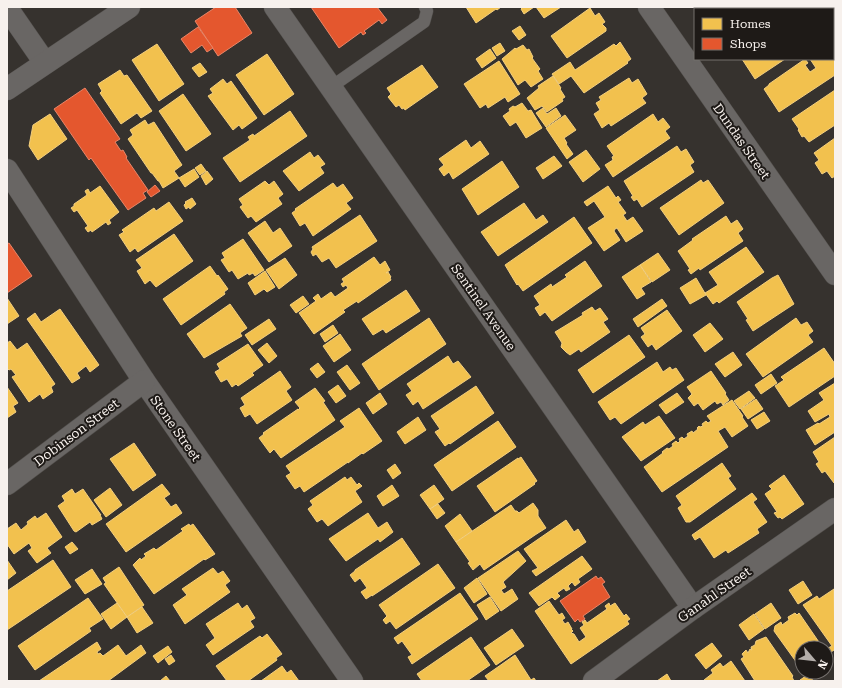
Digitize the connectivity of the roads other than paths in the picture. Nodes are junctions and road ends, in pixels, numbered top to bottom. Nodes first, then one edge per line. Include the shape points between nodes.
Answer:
1 (129, 7) edge
2 (275, 7) edge
3 (425, 7) edge
4 (649, 7) edge
5 (7, 8) edge
6 (46, 63) junction
7 (331, 87) junction
8 (7, 89) edge
9 (7, 170) edge
10 (835, 274) edge
11 (144, 381) junction
12 (7, 484) edge
13 (835, 510) edge
14 (693, 608) junction
15 (352, 681) edge
16 (594, 681) edge

1 - 6 street
2 - 7 street, Sentinel Avenue
3 - 7 lane via 428,11 424,22
4 - 10 street, Dundas Street
5 - 6 street
6 - 8 street
7 - 14 street, Sentinel Avenue
9 - 11 street, Stone Street
11 - 12 street, Dobinson Street
11 - 15 street, Stone Street
13 - 14 street, Ganahl Street
14 - 16 street, Ganahl Street

